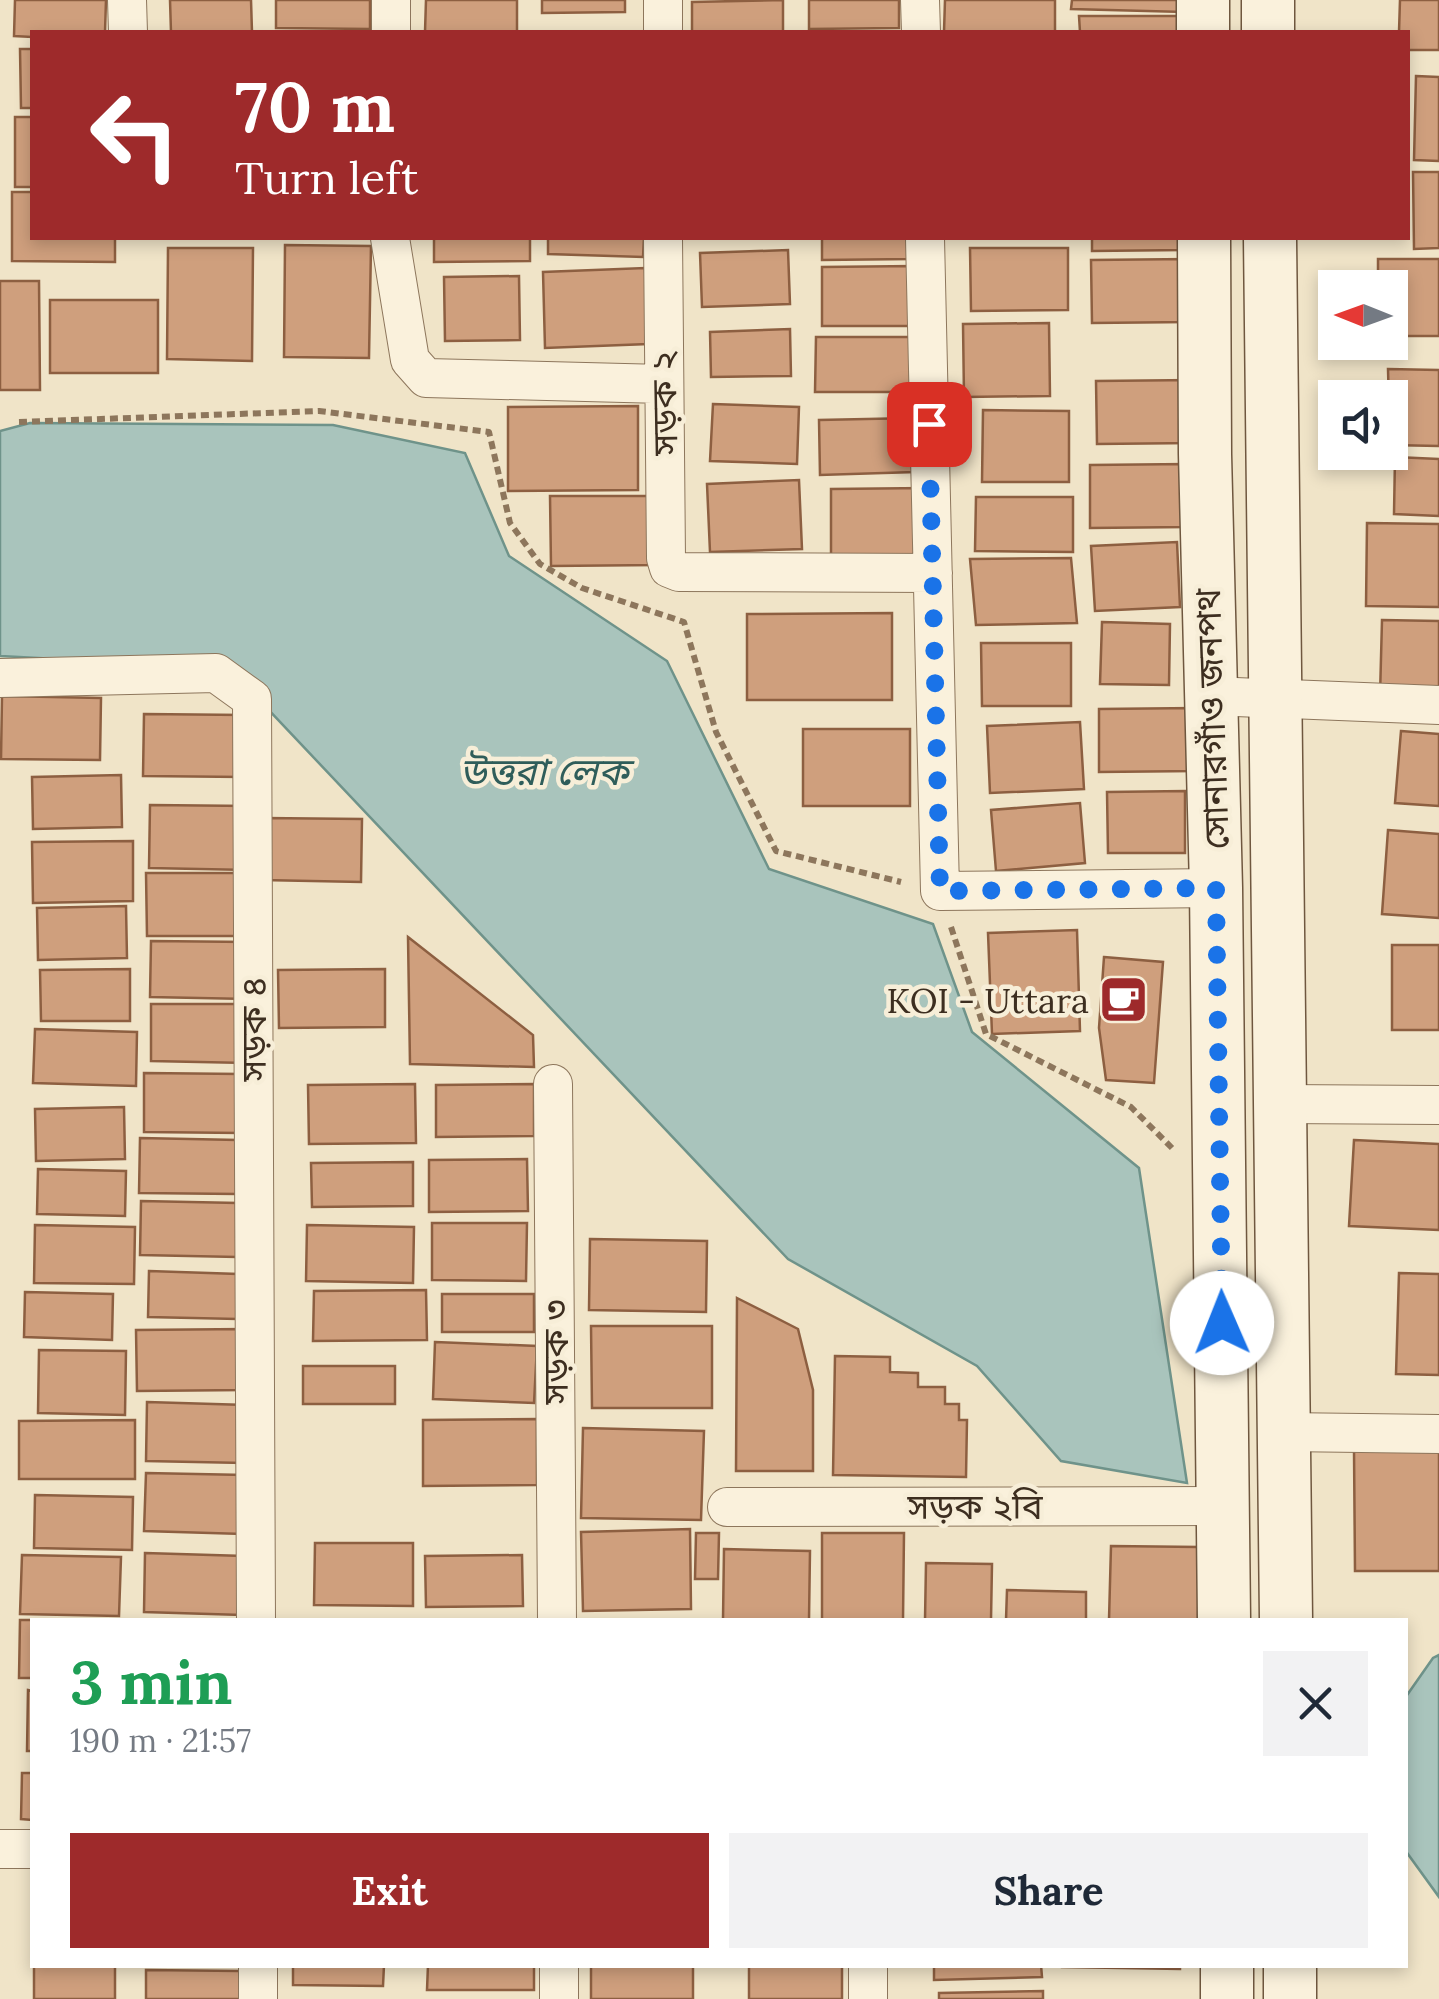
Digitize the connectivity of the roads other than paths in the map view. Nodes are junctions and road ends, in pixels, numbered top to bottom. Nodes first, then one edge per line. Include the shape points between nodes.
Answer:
1 (128, 0) edge
2 (391, 0) edge
3 (663, 0) edge
4 (920, 0) edge
5 (1203, 0) edge
6 (1268, 0) edge
7 (128, 30) edge
8 (391, 30) edge
9 (663, 30) edge
10 (920, 30) edge
11 (1203, 30) edge
12 (1268, 30) edge
13 (390, 240) edge
14 (663, 240) edge
15 (925, 240) edge
16 (1204, 240) edge
17 (1270, 240) edge
18 (663, 384) junction
19 (933, 573) junction
20 (0, 678) edge
21 (1211, 696) junction
22 (1276, 700) junction
23 (1439, 705) edge
24 (1216, 888) junction
25 (553, 1084) dead end
26 (1280, 1104) junction
27 (1439, 1105) edge
28 (1284, 1432) junction
29 (1439, 1434) edge
30 (727, 1506) dead end
31 (1223, 1506) junction
32 (256, 1618) edge
33 (557, 1618) edge
34 (1224, 1618) edge
35 (1286, 1618) edge
36 (0, 1849) edge
37 (30, 1849) edge
38 (258, 1968) edge
39 (559, 1968) edge
40 (868, 1968) edge
41 (1227, 1968) edge
42 (1290, 1968) edge
43 (258, 1999) edge
44 (559, 1999) edge
45 (868, 1999) edge
46 (1228, 1999) edge
47 (1290, 1999) edge

1 - 7 street
2 - 8 street
3 - 9 street
4 - 10 street
5 - 11 main road
6 - 12 main road
13 - 18 street via 410,360 426,378
14 - 18 street, সড়ক ২
15 - 19 street
16 - 21 main road, সোনারগাঁও জনপথ
17 - 22 main road, সোনারগাঁও জনপথ
18 - 19 street, সড়ক ২ via 669,568
19 - 24 street via 940,891
20 - 32 street, সড়ক ৪ via 216,674 252,699
21 - 22 street
21 - 24 main road, সোনারগাঁও জনপথ
22 - 23 street
22 - 26 main road, সোনারগাঁও জনপথ
24 - 31 main road, সোনারগাঁও জনপথ
25 - 33 street, সড়ক ৩
26 - 27 street
26 - 28 main road, সোনারগাঁও জনপথ
28 - 29 street
28 - 35 main road, সোনারগাঁও জনপথ
30 - 31 street, সড়ক ২বি
31 - 34 main road, সোনারগাঁও জনপথ
36 - 37 street
38 - 43 street
39 - 44 street
40 - 45 street
41 - 46 main road
42 - 47 main road

